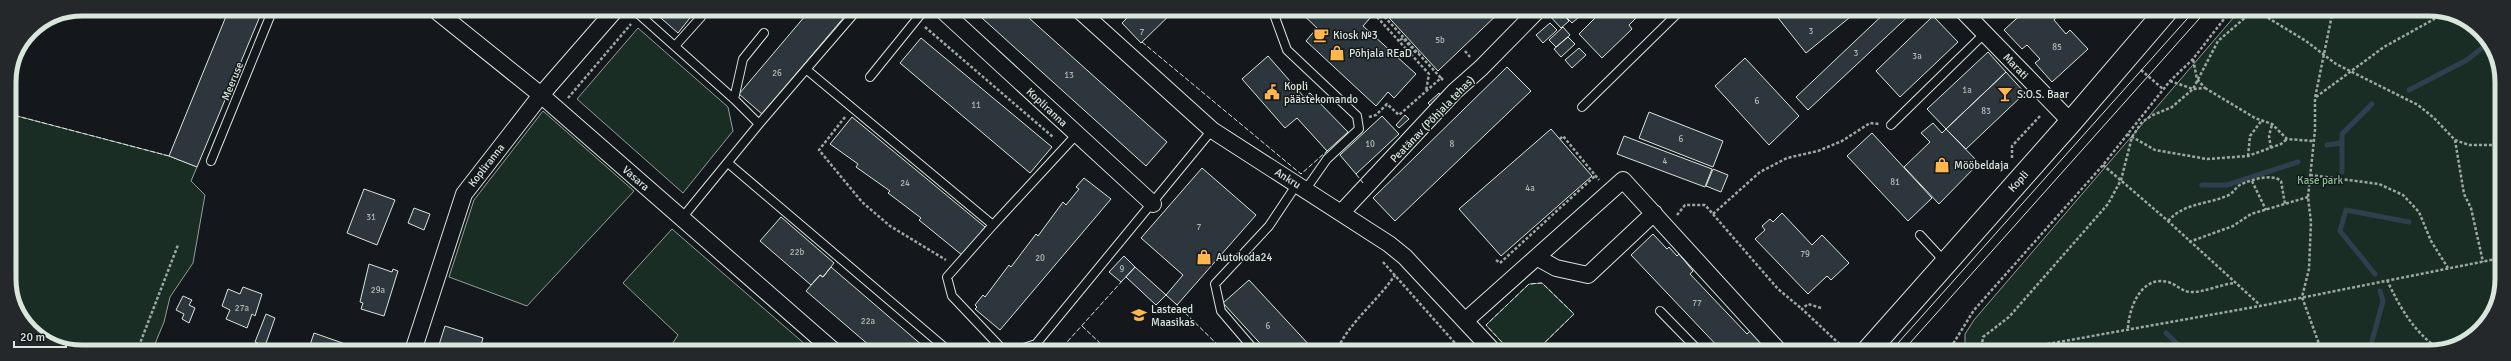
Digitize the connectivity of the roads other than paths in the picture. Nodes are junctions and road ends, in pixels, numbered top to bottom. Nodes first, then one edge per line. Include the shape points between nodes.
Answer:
1 (270, 16) edge
2 (443, 16) edge
3 (610, 16) edge
4 (642, 16) edge
5 (852, 16) edge
6 (919, 16) edge
7 (949, 16) edge
8 (1086, 16) edge
9 (1275, 16) edge
10 (1532, 16) edge
11 (1675, 16) edge
12 (1967, 16) edge
13 (2162, 16) edge
14 (701, 17) dead end
15 (764, 33) dead end
16 (1984, 34) junction
17 (675, 46) junction
18 (807, 70) junction
19 (870, 77) dead end
20 (541, 95) junction
21 (734, 99) junction
22 (1582, 106) dead end
23 (2071, 122) junction
24 (759, 124) junction
25 (1891, 125) road end
26 (1212, 130) junction
27 (1077, 134) junction
28 (211, 161) dead end
29 (728, 163) junction
30 (1301, 187) junction
31 (1153, 204) junction
32 (1342, 212) junction
33 (1654, 213) junction
34 (682, 218) junction
35 (993, 225) junction
36 (1920, 235) dead end
37 (1538, 258) junction
38 (1946, 263) junction
39 (1660, 311) dead end
40 (1466, 321) junction
41 (415, 345) edge
42 (827, 345) edge
43 (942, 345) edge
44 (998, 345) edge
45 (1033, 345) edge
46 (1250, 345) edge
47 (1488, 345) edge
48 (1693, 345) edge
49 (1774, 345) edge
50 (1873, 345) edge

1 - 28 lane, Meeruse
2 - 20 street, Vasara
3 - 20 street, Kopliranna
4 - 17 lane
5 - 18 lane
6 - 19 lane
7 - 27 street, Kopliranna
8 - 26 street, Ankru
9 - 30 lane via 1287,50 1356,116 1359,129
10 - 32 street, Peatänav (Põhjala tehas) via 1455,91
11 - 22 lane
12 - 16 street, Marati
13 - 23 street, Kopli
14 - 17 lane
15 - 21 lane via 743,59
16 - 23 street, Marati
16 - 25 lane
17 - 21 lane
18 - 24 lane
18 - 35 lane
20 - 34 street, Vasara
20 - 41 street, Kopliranna via 464,194
21 - 24 lane
23 - 38 street, Kopli
24 - 29 lane
26 - 30 street, Ankru
26 - 31 lane
27 - 31 street, Kopliranna
27 - 35 lane
29 - 34 lane
29 - 43 lane
30 - 32 street, Ankru
30 - 46 lane via 1215,284 1221,312
31 - 45 lane
32 - 40 street, Ankru via 1405,258
33 - 37 street via 1588,275 1556,268
33 - 37 street via 1623,180
33 - 49 street
34 - 42 street, Vasara
35 - 44 lane via 947,277 952,296
36 - 38 lane
37 - 40 street
38 - 50 street, Kopli
39 - 48 lane
40 - 47 street, Ankru

